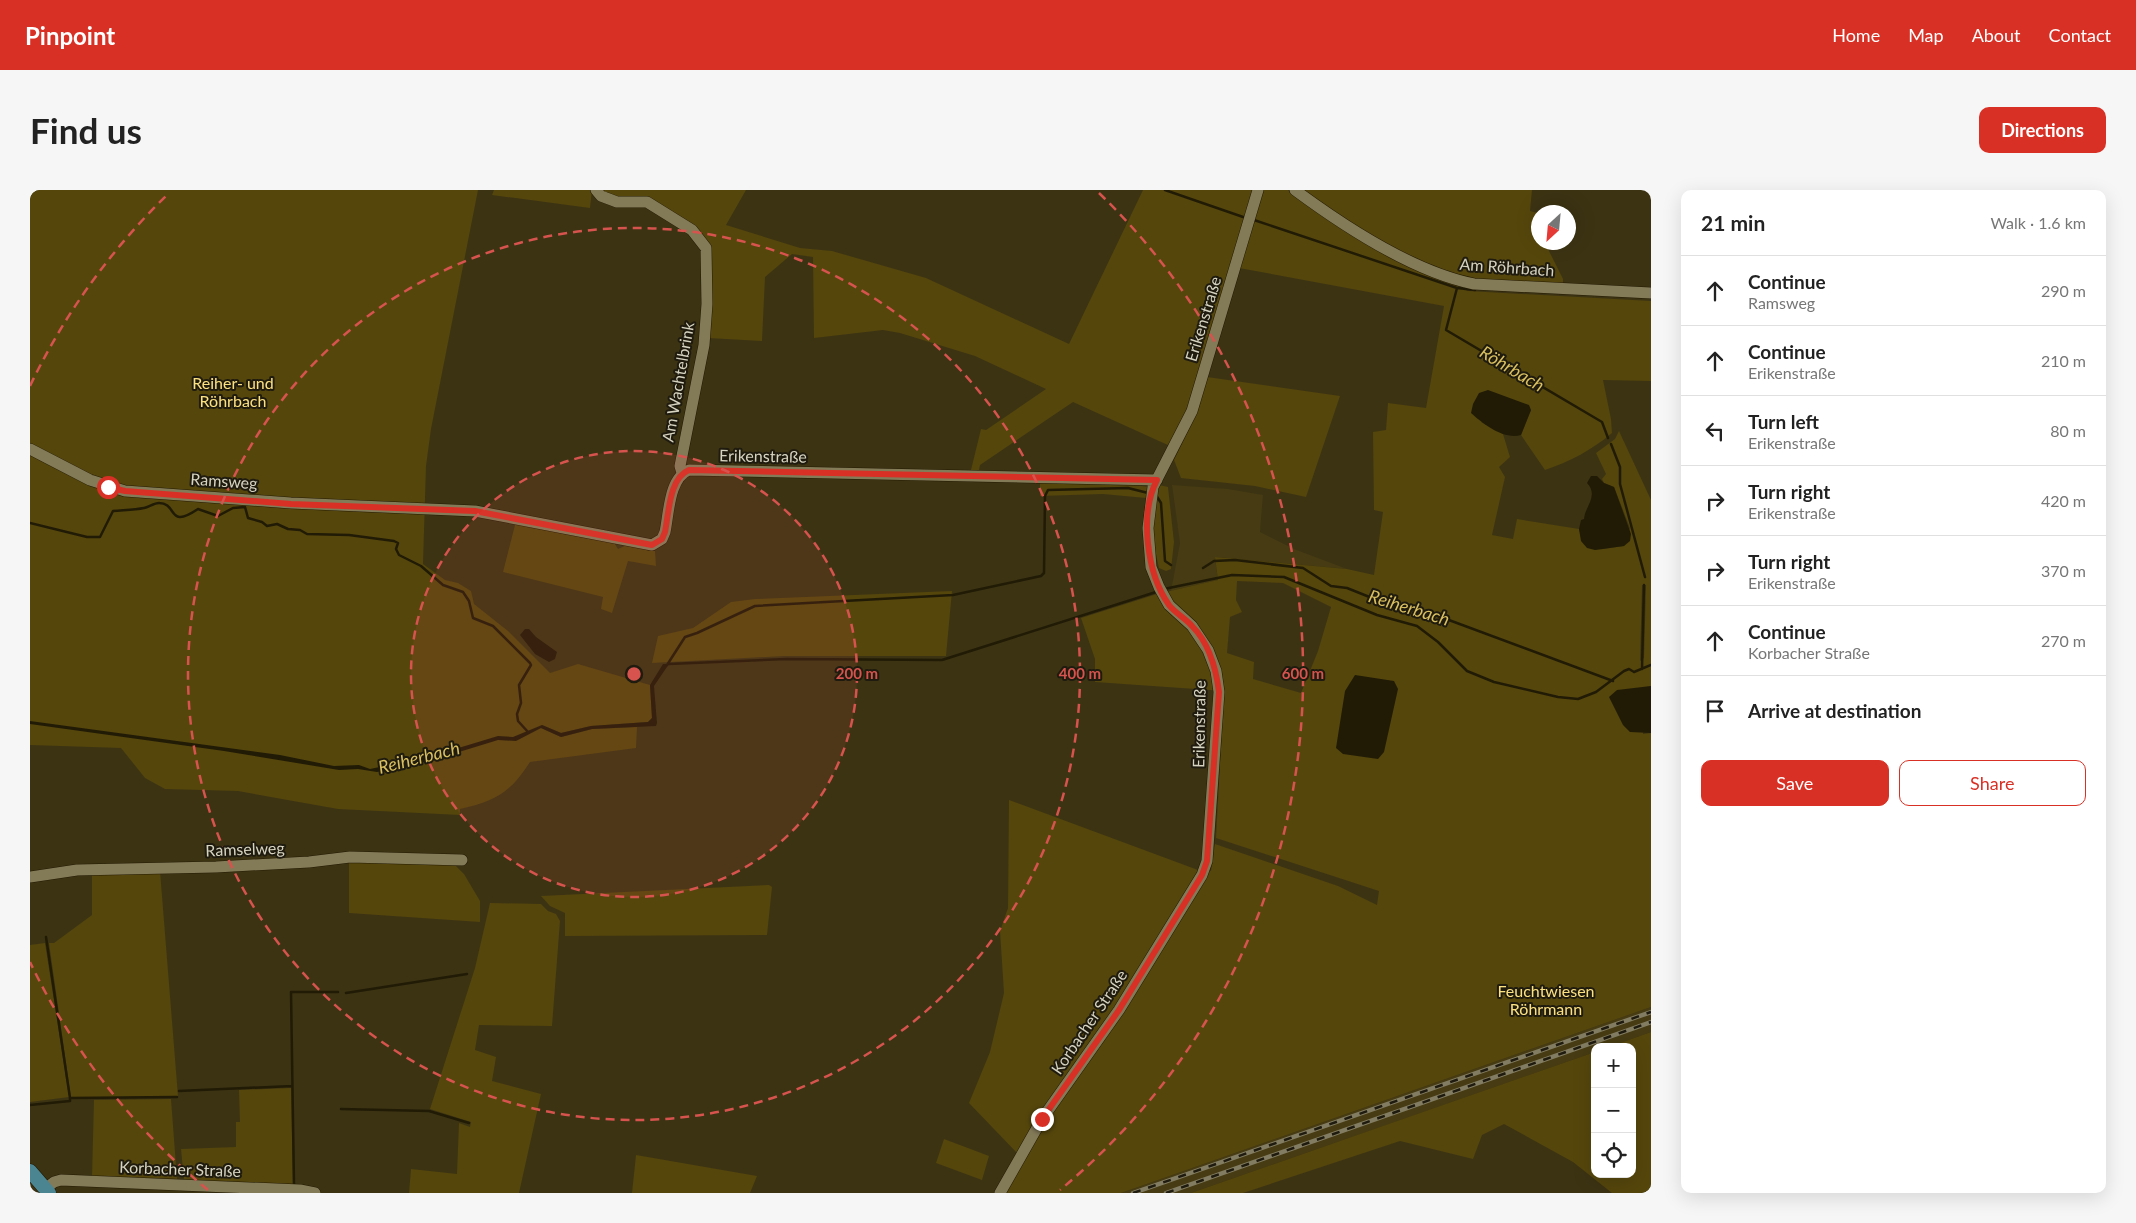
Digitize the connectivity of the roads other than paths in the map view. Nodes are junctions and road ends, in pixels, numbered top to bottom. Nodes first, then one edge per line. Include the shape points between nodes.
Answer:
1 (596, 190) edge
2 (1258, 190) edge
3 (1295, 190) edge
4 (1651, 293) edge
5 (30, 449) edge
6 (682, 473) junction
7 (1155, 484) junction
8 (462, 860) dead end
9 (1205, 869) joint
10 (30, 877) edge
11 (30, 1171) edge
12 (47, 1191) edge
13 (315, 1193) edge
14 (1000, 1193) edge

1 - 6 street, Am Wachtelbrink via 601,196 617,202 647,202 692,230 706,248 704,344 680,466
2 - 7 street, Erikenstraße via 1192,412
3 - 4 street, Am Röhrbach via 1360,234 1448,278 1474,284
5 - 6 street, Ramsweg via 90,480 125,491 291,504 496,514 652,545 662,539 665,532 676,481
6 - 7 street, Erikenstraße via 689,470
7 - 9 street, Erikenstraße via 1150,500 1148,545 1151,567 1169,605 1199,635 1213,661 1219,692
8 - 10 street, Ramselweg via 350,857 216,867 78,870
9 - 14 street, Korbacher Straße via 1119,1010 1042,1119
11 - 12 main road
12 - 13 street, Korbacher Straße via 54,1182 62,1180

